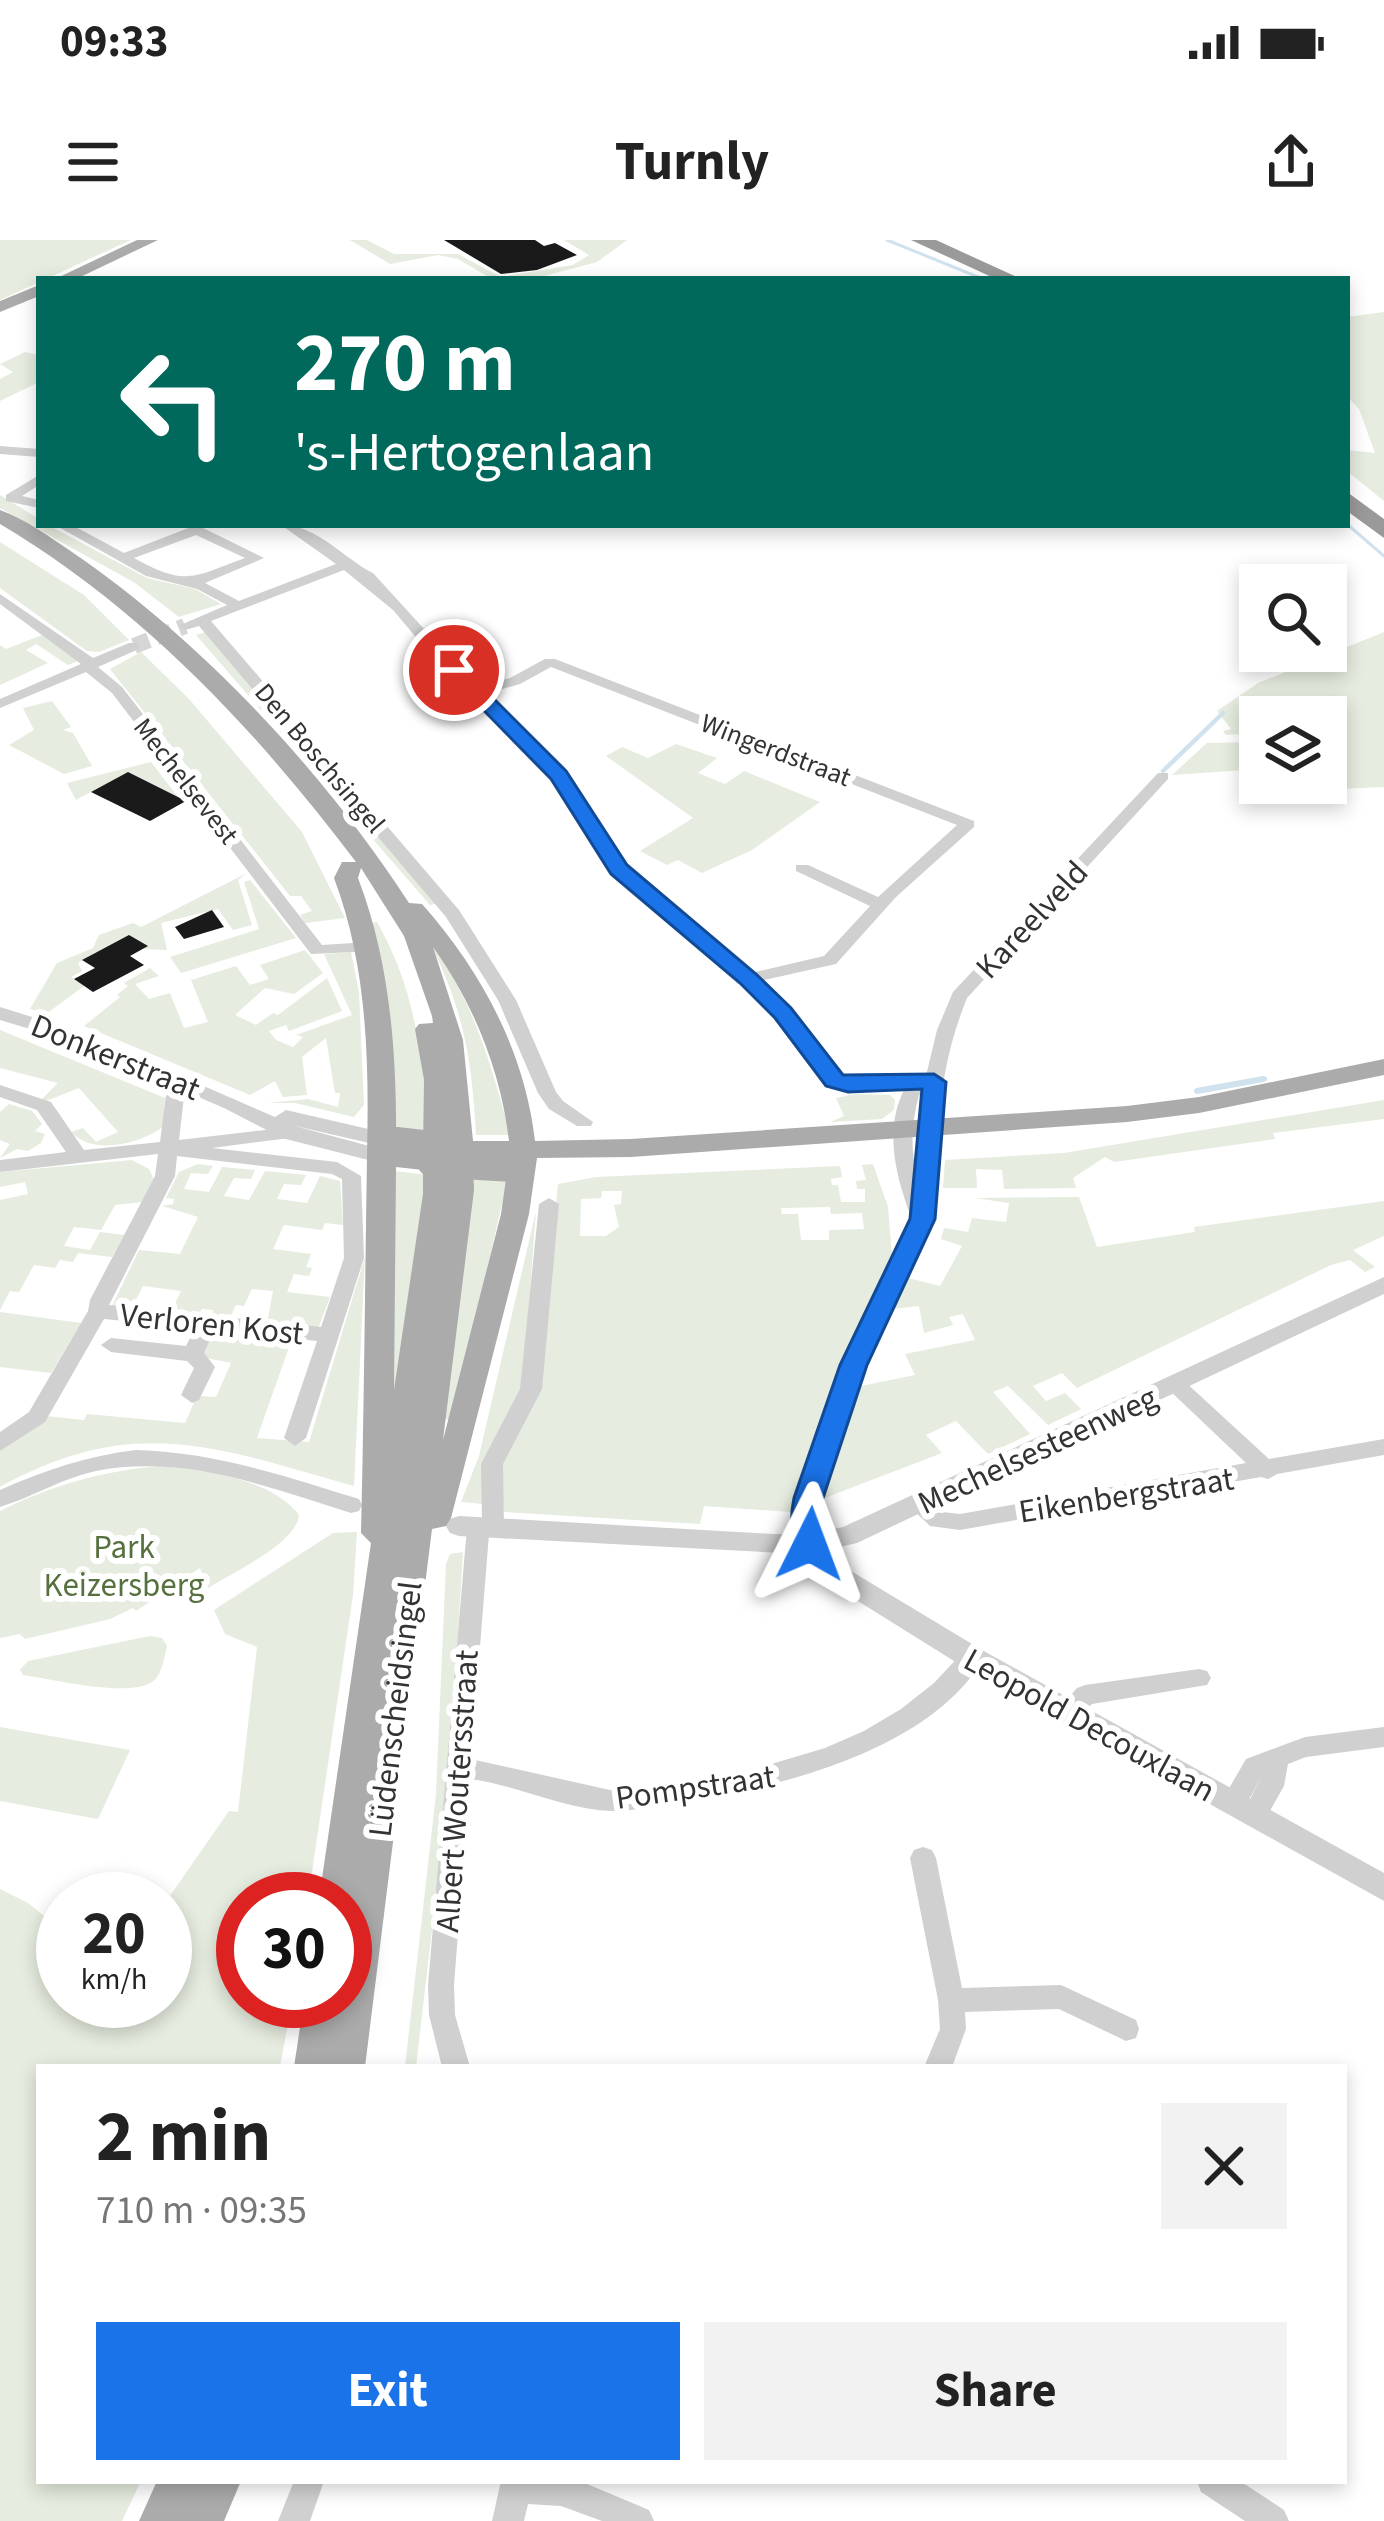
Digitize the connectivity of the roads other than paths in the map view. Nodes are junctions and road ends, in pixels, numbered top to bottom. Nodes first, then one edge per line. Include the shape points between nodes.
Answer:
1 (150, 240) edge
2 (920, 240) edge
3 (942, 240) edge
4 (70, 276) edge
5 (1005, 276) edge
6 (1024, 276) edge
7 (36, 291) edge
8 (0, 307) edge
9 (4, 450) edge
10 (36, 452) edge
11 (36, 481) edge
12 (1350, 486) edge
13 (36, 503) edge
14 (1350, 503) edge
15 (1384, 514) edge
16 (0, 516) edge
17 (0, 527) edge
18 (70, 528) edge
19 (294, 528) edge
20 (1384, 531) edge
21 (273, 552) dead end
22 (122, 558) junction
23 (257, 558) junction
24 (348, 564) junction
25 (191, 583) junction
26 (0, 598) edge
27 (238, 606) junction
28 (134, 646) tunnel mouth
29 (88, 663) junction
30 (475, 692) junction
31 (0, 704) edge
32 (1163, 776) dead end
33 (350, 867) junction
34 (802, 868) dead end
35 (384, 881) junction
36 (882, 905) junction
37 (453, 914) junction
38 (427, 922) junction
39 (368, 947) junction
40 (748, 979) junction
41 (0, 1013) edge
42 (1384, 1067) edge
43 (831, 1077) junction
44 (177, 1079) junction
45 (934, 1082) junction
46 (1384, 1085) edge
47 (0, 1091) edge
48 (840, 1096) dead end
49 (231, 1102) junction
50 (584, 1121) dead end
51 (450, 1130) junction
52 (290, 1133) junction
53 (349, 1134) junction
54 (914, 1138) junction
55 (168, 1149) junction
56 (388, 1149) junction
57 (239, 1150) junction
58 (518, 1153) junction
59 (80, 1159) junction
60 (0, 1166) edge
61 (549, 1204) dead end
62 (1384, 1285) edge
63 (98, 1311) junction
64 (208, 1322) junction
65 (329, 1335) junction
66 (111, 1345) dead end
67 (193, 1354) junction
68 (1175, 1384) junction
69 (192, 1395) dead end
70 (295, 1438) dead end
71 (1, 1441) edge
72 (1384, 1447) edge
73 (1268, 1471) junction
74 (0, 1499) edge
75 (918, 1504) junction
76 (351, 1505) dead end
77 (476, 1526) junction
78 (810, 1544) junction
79 (402, 1545) junction
80 (972, 1658) junction
81 (1198, 1678) dead end
82 (1068, 1712) junction
83 (1384, 1737) edge
84 (458, 1768) junction
85 (1243, 1810) junction
86 (923, 1858) dead end
87 (343, 1872) edge
88 (1384, 1888) edge
89 (951, 2000) junction
90 (319, 2028) edge
91 (1126, 2030) dead end
92 (449, 2063) edge
93 (314, 2064) edge
94 (346, 2064) edge
95 (939, 2064) edge
96 (180, 2484) edge
97 (218, 2484) edge
98 (308, 2484) edge
99 (1217, 2484) edge
100 (161, 2521) edge
101 (202, 2521) edge
102 (294, 2521) edge
103 (508, 2521) edge
104 (638, 2521) edge
105 (1273, 2521) edge

1 - 4 main road
2 - 5 highway
3 - 6 highway
7 - 8 main road
9 - 10 street
11 - 13 street via 11,495
12 - 15 highway
14 - 20 highway
16 - 35 main road, Den Boschsingel via 111,586 172,637
17 - 33 main road, Den Boschsingel via 162,648
18 - 22 street
19 - 24 street
21 - 23 street
22 - 23 street via 198,530
22 - 25 street
23 - 25 street
24 - 27 street
24 - 30 street
25 - 27 street
26 - 29 street, Mechelsevest
27 - 37 street via 194,623
28 - 29 street
29 - 31 street
29 - 39 street, Mechelsevest via 317,950
30 - 36 street, Wingerdstraat via 550,662 968,824
30 - 40 street via 559,775 619,869
32 - 45 street, Kareelveld via 959,997
33 - 39 main road via 346,878
33 - 51 main road, Den Boschsingel via 387,923 418,994
34 - 36 street
35 - 38 main road
35 - 51 main road, Den Boschsingel via 437,988 458,1075
36 - 40 street, Wingerdstraat via 830,960
37 - 38 street
37 - 50 street via 507,1000 547,1093
38 - 58 main road via 481,1007
39 - 56 main road
40 - 43 street
41 - 44 street, Donkerstraat
42 - 54 main road via 1184,1107
43 - 45 street via 848,1084
43 - 48 street
44 - 49 street, Donkerstraat
44 - 55 street, Verloren Kost
45 - 54 street, Kareelveld
46 - 54 main road via 1148,1130
47 - 59 street via 44,1106
49 - 52 street, Donkerstraat
49 - 53 street, Donkerstraat
51 - 79 main road, Lüdenscheidsingel via 460,1190
52 - 53 street
52 - 56 street, Donkerstraat
52 - 57 street
53 - 56 street, Donkerstraat
54 - 58 main road
54 - 58 main road
54 - 78 street, Kareelveld via 922,1219 846,1388 808,1498
55 - 57 street
55 - 59 street
55 - 63 street, Verloren Kost via 165,1176
56 - 58 main road, bridge
56 - 79 main road via 374,1530
57 - 65 street via 350,1176 354,1258
58 - 79 main road via 464,1420 435,1517
59 - 60 street
61 - 77 street, Albert Woutersstraat via 531,1389 492,1464
62 - 68 street, Mechelsesteenweg
63 - 64 street, Verloren Kost
63 - 71 street via 37,1417
64 - 65 street, Verloren Kost
64 - 67 street
65 - 70 street
66 - 67 street
67 - 69 street via 205,1367
68 - 73 street, Eikenbergstraat
68 - 75 street, Mechelsesteenweg
72 - 73 street, Eikenbergstraat
73 - 75 street, Eikenbergstraat via 960,1522 938,1520
74 - 76 street via 40,1478 163,1455 206,1460
75 - 78 street, Mechelsesteenweg
77 - 78 street, Mechelsesteenweg
77 - 84 street, Albert Woutersstraat
78 - 80 street, Leopold Decouxlaan via 822,1566
79 - 87 main road, Lüdenscheidsingel
79 - 94 main road, Lüdenscheidsingel
80 - 82 street, Leopold Decouxlaan
80 - 84 street, Pompstraat via 890,1726 811,1766 746,1785 604,1801
81 - 82 street via 1085,1696
82 - 85 street, Leopold Decouxlaan
83 - 85 street via 1277,1758 1272,1786
84 - 92 street, Albert Woutersstraat via 441,1985
85 - 88 street, Leopold Decouxlaan
86 - 89 street
89 - 91 street via 1049,1995
89 - 95 street via 953,2030
90 - 93 main road
96 - 100 main road
97 - 101 main road
98 - 102 street
99 - 105 street
103 - 104 street via 512,2491 534,2485

